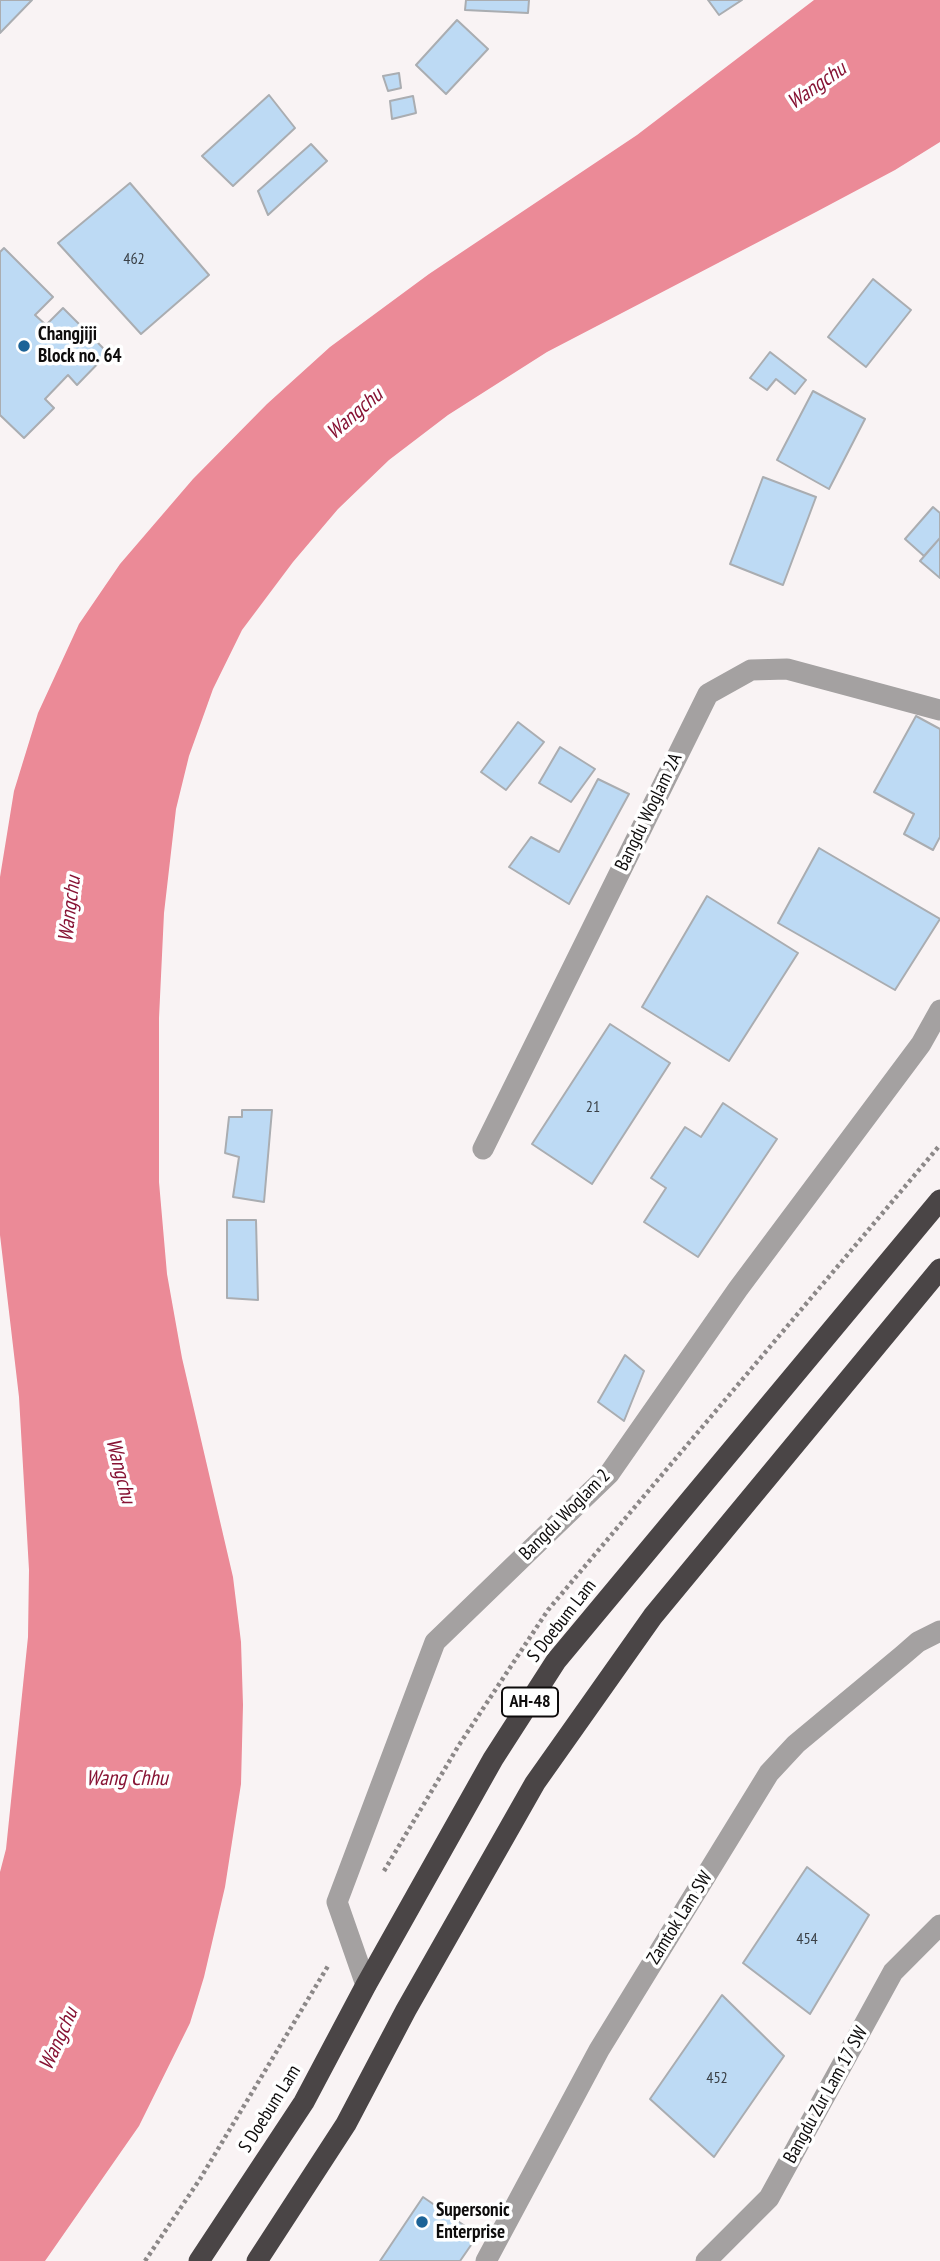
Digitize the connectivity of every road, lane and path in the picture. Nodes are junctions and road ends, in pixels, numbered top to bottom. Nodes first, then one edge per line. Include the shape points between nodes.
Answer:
1 (940, 710) edge
2 (940, 1010) edge
3 (482, 1149) dead end
4 (940, 1199) edge
5 (940, 1269) edge
6 (940, 1631) edge
7 (940, 1925) edge
8 (366, 1984) junction
9 (199, 2261) edge
10 (257, 2261) edge
11 (485, 2261) edge
12 (706, 2261) edge

1 - 3 street, Bangdu Woglam 2A via 787,669 751,670 708,694
2 - 8 street, Bangdu Woglam 2 via 921,1044 738,1289 609,1474 435,1642 337,1902
4 - 8 highway, S Doebum Lam / AH-48 via 556,1661 493,1759
5 - 10 highway, AH-48 via 653,1616 542,1771 346,2124
6 - 11 street, Zamtok Lam SW via 918,1642 796,1744 769,1773 599,2050
7 - 12 street, Bangdu Zur Lam 17 SW via 893,1972 769,2198
8 - 9 highway, S Doebum Lam / AH-48 via 304,2102

